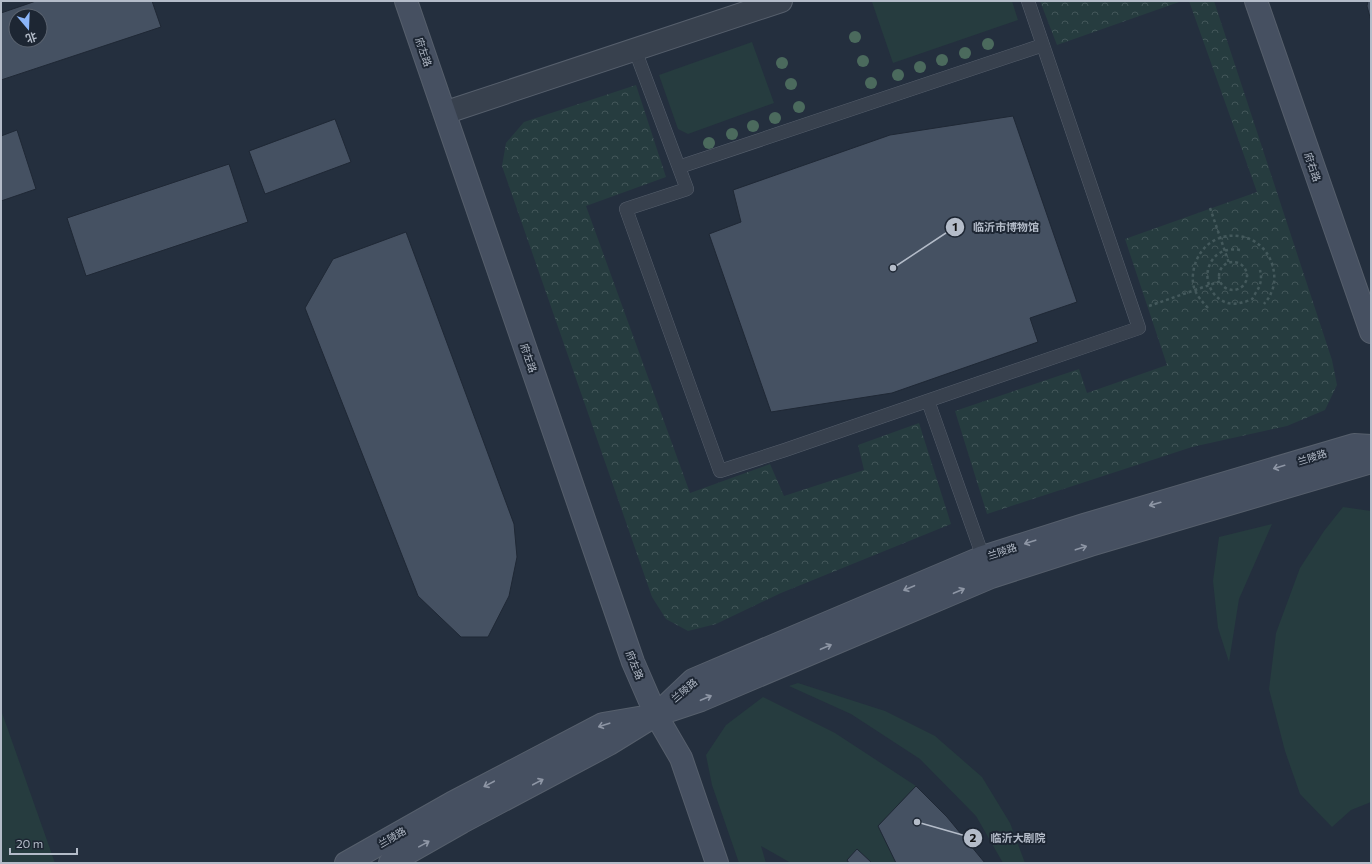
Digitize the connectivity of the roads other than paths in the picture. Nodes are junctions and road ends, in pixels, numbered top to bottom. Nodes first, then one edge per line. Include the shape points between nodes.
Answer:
1 (406, 1) edge
2 (418, 1) edge
3 (781, 1) edge
4 (1028, 1) edge
5 (1256, 1) edge
6 (1268, 1) edge
7 (1043, 45) junction
8 (635, 50) junction
9 (451, 112) junction
10 (679, 167) junction
11 (1371, 297) edge
12 (1371, 332) edge
13 (928, 401) junction
14 (1371, 446) edge
15 (1371, 462) edge
16 (983, 557) junction
17 (656, 715) junction
18 (346, 863) edge
19 (390, 863) edge
20 (705, 863) edge
21 (717, 863) edge

1 - 9 main road, 府左路
2 - 9 main road, 府左路
3 - 8 street
4 - 7 lane
5 - 12 main road, 府右路
6 - 11 main road, 府右路
7 - 10 lane
7 - 13 lane via 1139,328
8 - 9 street
8 - 10 lane
9 - 17 main road, 府左路 via 633,662
10 - 13 lane via 687,189 626,209 720,471
13 - 16 lane
14 -> 16 main road, 兰陵路 via 1354,445
17 -> 15 main road, 兰陵路 via 701,700 991,577
16 -> 17 main road, 兰陵路 via 693,680
17 -> 18 main road, 兰陵路 via 604,724 452,803
19 -> 17 main road, 兰陵路 via 609,744
17 - 20 main road, 府左路
17 - 21 main road, 府左路 via 681,758

